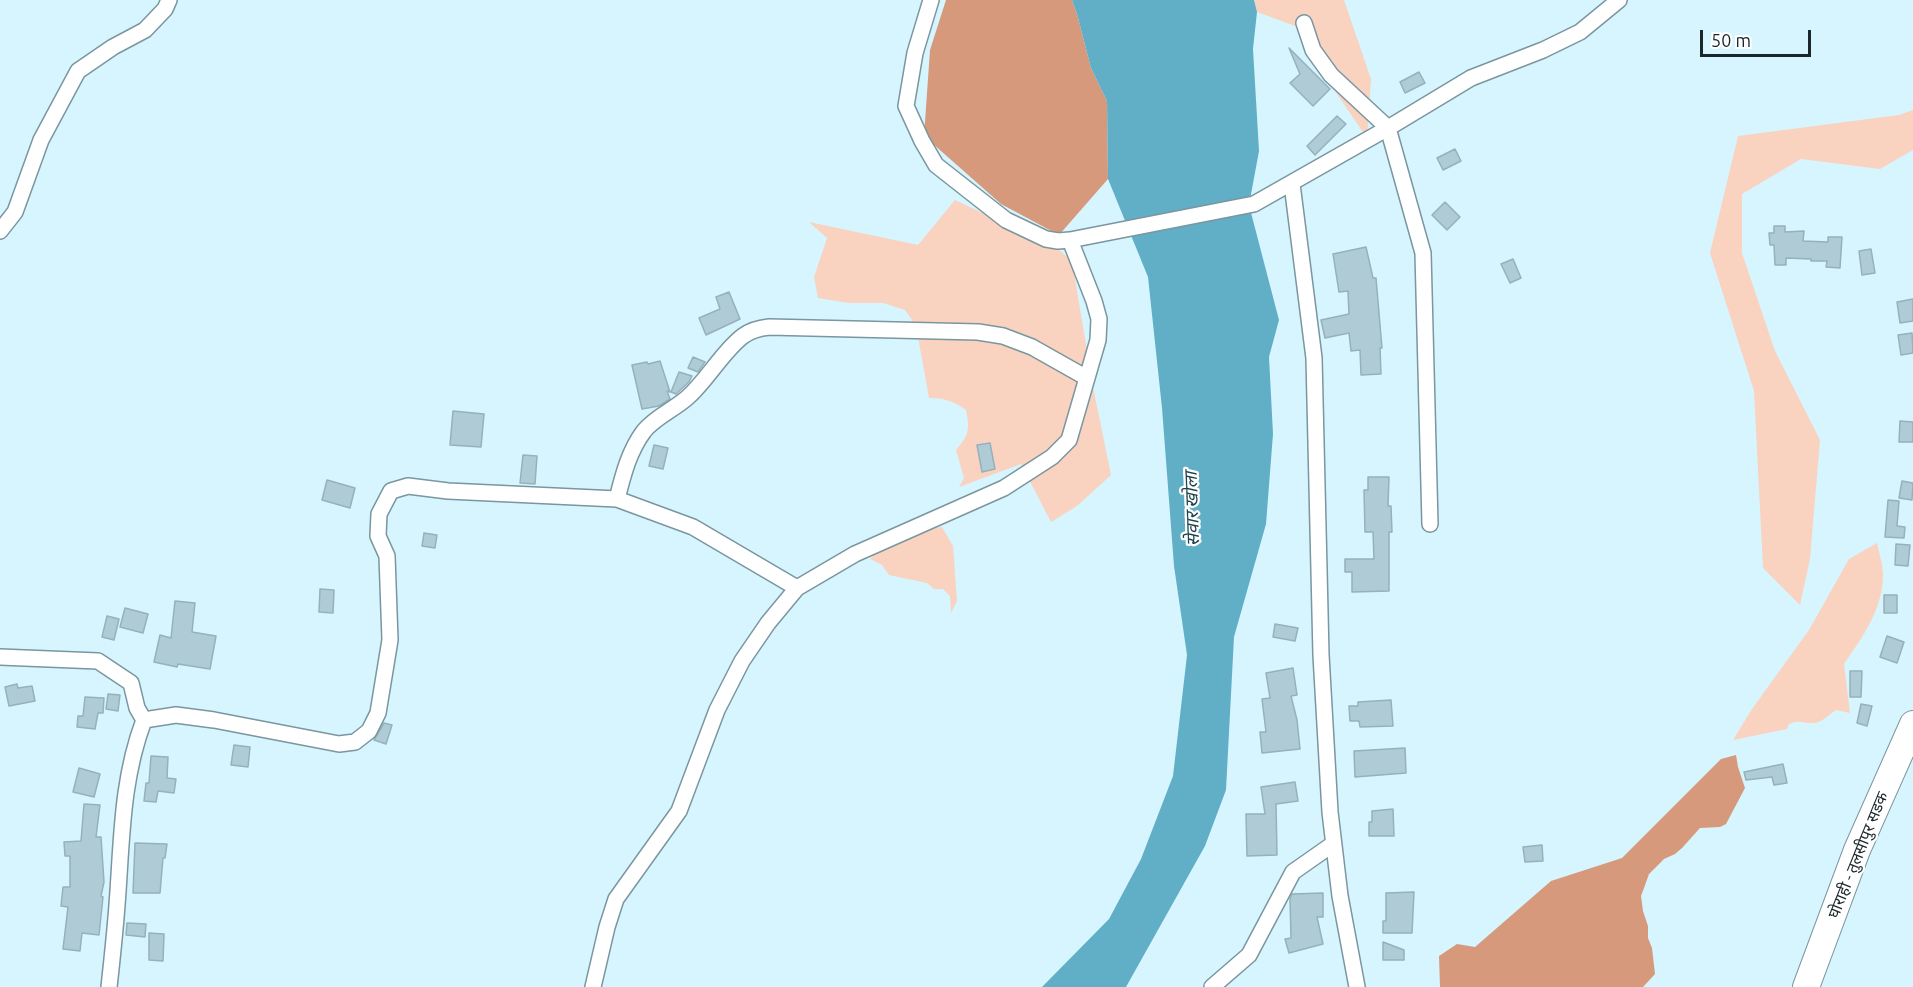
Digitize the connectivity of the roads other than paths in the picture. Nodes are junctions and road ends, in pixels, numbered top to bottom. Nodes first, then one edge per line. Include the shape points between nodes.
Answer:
1 (169, 0) edge
2 (931, 0) edge
3 (1619, 0) edge
4 (1304, 23) dead end
5 (1388, 128) junction
6 (1292, 184) junction
7 (0, 231) edge
8 (1070, 240) junction
9 (1087, 378) junction
10 (617, 499) junction
11 (1430, 524) dead end
12 (797, 588) junction
13 (0, 657) edge
14 (144, 720) junction
15 (1912, 727) edge
16 (1333, 844) junction
17 (109, 987) edge
18 (593, 987) edge
19 (1212, 987) edge
20 (1357, 987) edge
21 (1806, 987) edge

1 - 7 street via 145,30 112,46 78,71 41,140 15,212
2 - 8 street via 915,53 906,106 936,165 1006,220 1046,239
3 - 5 street via 1571,37 1471,78
4 - 5 street via 1313,50 1331,75
5 - 6 street
5 - 11 street via 1423,253
6 - 8 street via 1254,204
6 - 16 street via 1314,358 1321,655
8 - 9 street via 1099,319 1098,340
9 - 10 street via 1032,347 978,332 756,329 736,342 686,399 645,429 631,453
9 - 12 street via 1069,440 1052,457 1004,488 855,554
10 - 12 street via 693,527
10 - 14 street via 408,486 391,491 379,514 378,536 387,556 390,640 384,682 378,713 369,731 355,742 339,744 176,715
12 - 18 street via 742,661 717,710 680,811 616,898
13 - 14 street via 98,661 131,683
14 - 17 street via 130,762
15 - 21 main road, घोराही - तुलसीपुर सडक via 1857,850
16 - 19 street via 1293,872 1249,955
16 - 20 street

